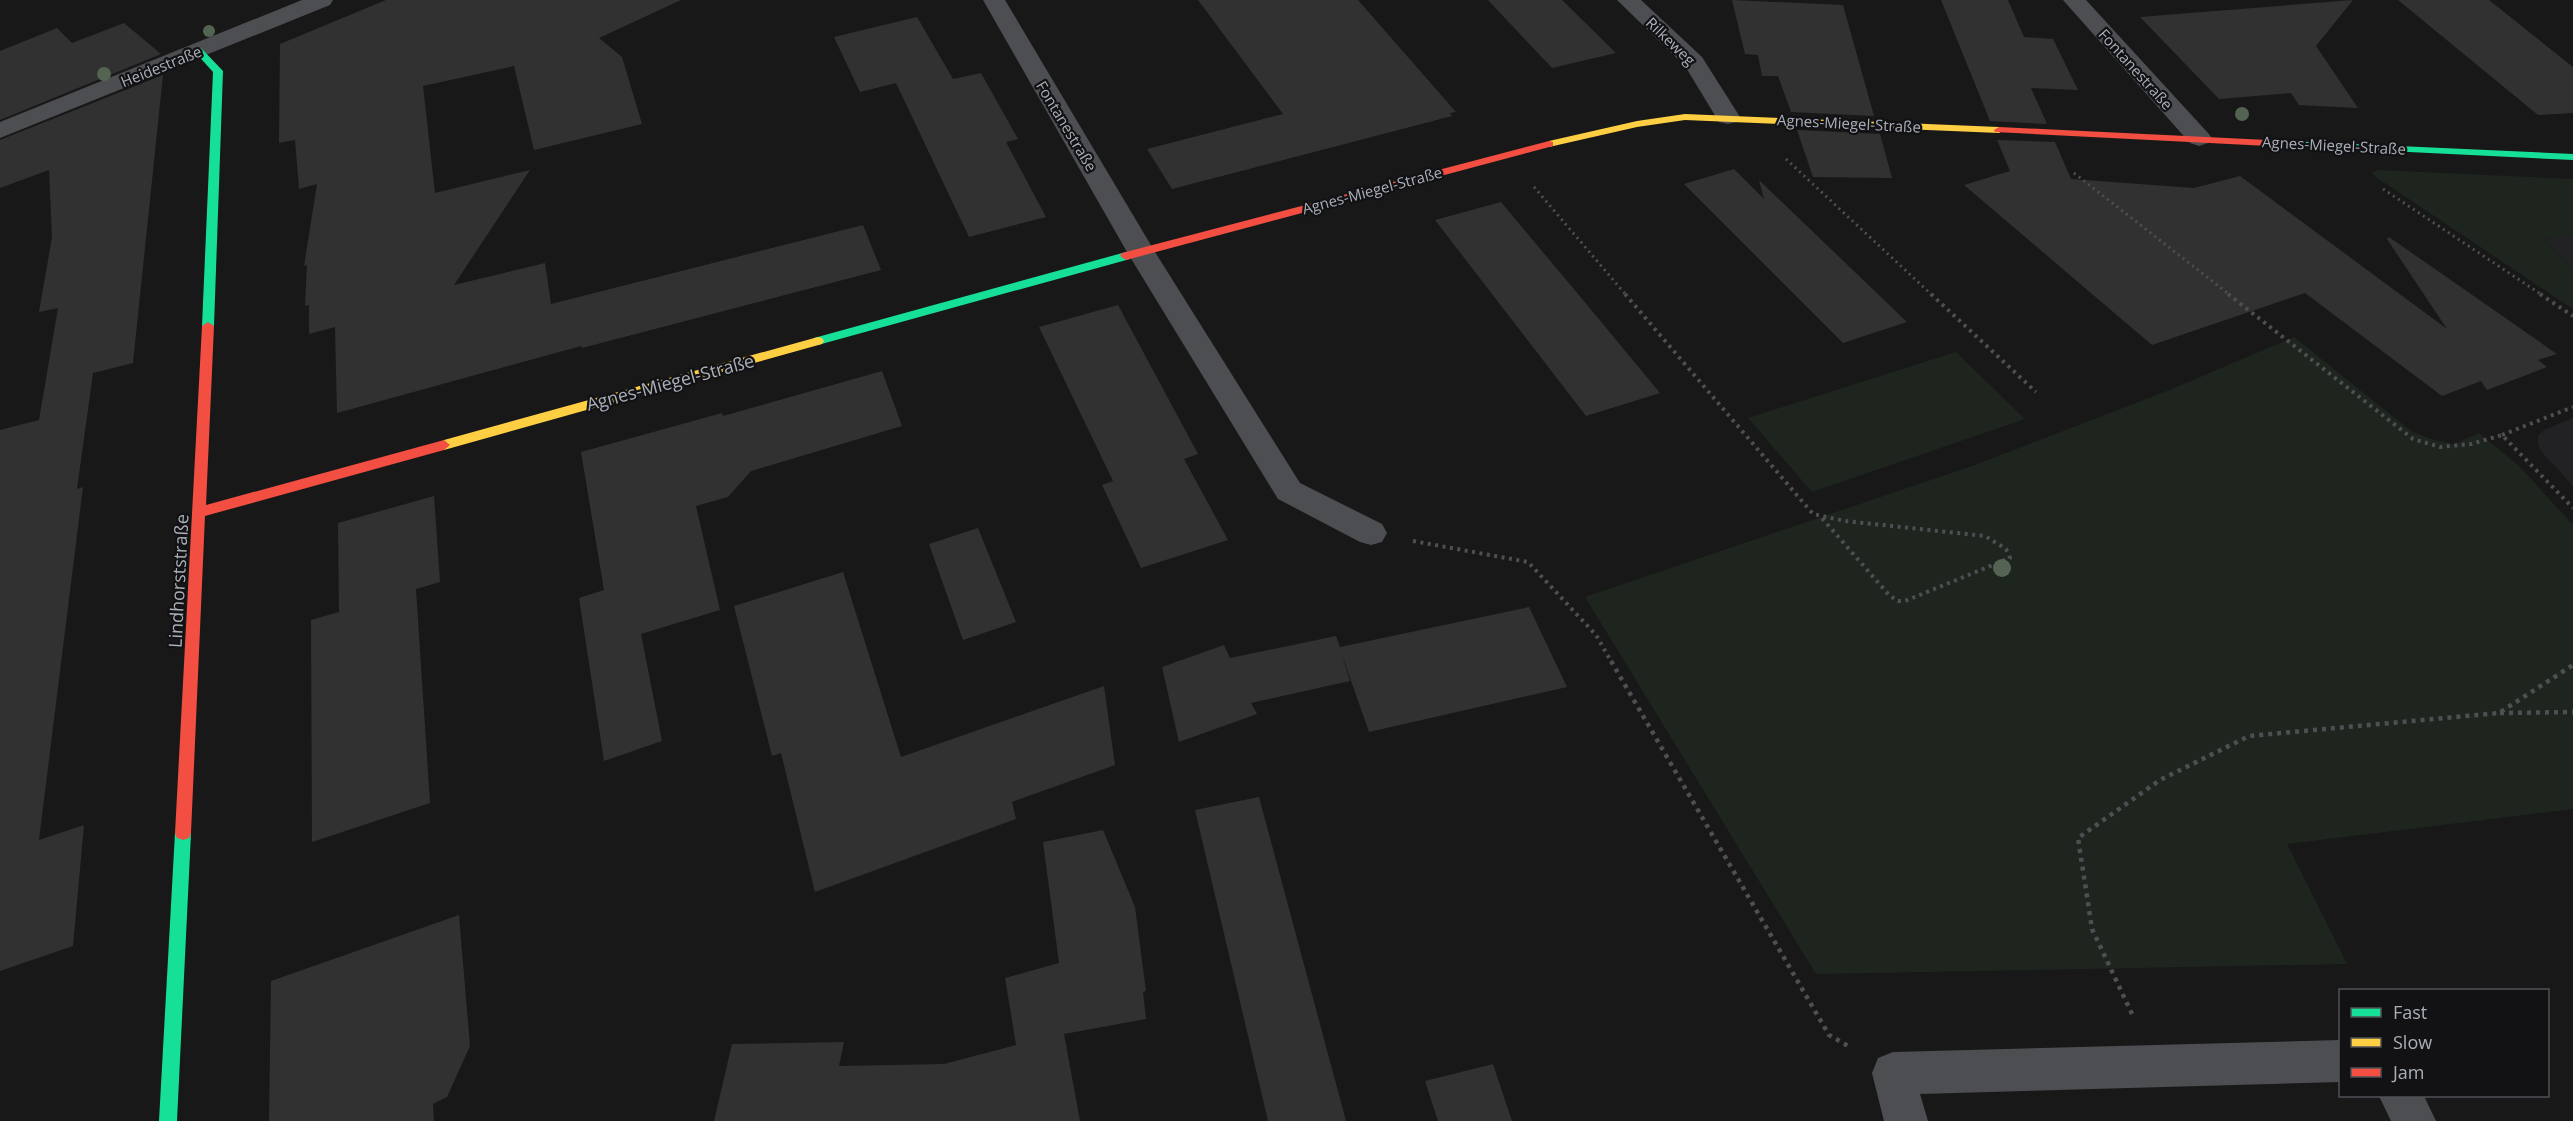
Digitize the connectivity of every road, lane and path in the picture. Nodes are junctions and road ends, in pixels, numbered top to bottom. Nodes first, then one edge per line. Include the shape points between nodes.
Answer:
1 (322, 0) edge
2 (994, 0) edge
3 (1628, 0) edge
4 (2074, 0) edge
5 (198, 50) junction
6 (1735, 117) junction
7 (0, 131) edge
8 (2022, 131) junction
9 (2199, 138) junction
10 (2318, 145) junction
11 (1506, 154) junction
12 (2573, 157) edge
13 (1141, 252) junction
14 (2573, 316) edge
15 (2036, 392) dead end
16 (2573, 407) edge
17 (2502, 435) junction
18 (2573, 508) edge
19 (200, 512) junction
20 (1821, 517) junction
21 (1371, 533) joint
22 (2573, 665) edge
23 (2573, 712) edge
24 (2499, 713) junction
25 (2339, 1061) edge
26 (2156, 1066) junction
27 (1893, 1073) junction
28 (2402, 1097) edge
29 (168, 1121) edge
30 (1906, 1121) edge
31 (2414, 1121) edge

1 - 5 street, Heidestraße
2 - 13 street, Fontanestraße
3 - 6 street, Rilkeweg via 1694,62
4 - 9 street, Fontanestraße
5 - 7 street, Heidestraße
5 - 19 street, Lindhorststraße via 218,70
6 - 8 street, Agnes-Miegel-Straße
6 - 11 street, Agnes-Miegel-Straße via 1685,117 1637,124
6 - 15 path
8 - 9 street, Agnes-Miegel-Straße
8 - 17 path via 2413,439 2440,447
9 - 10 street, Agnes-Miegel-Straße
10 - 12 street, Agnes-Miegel-Straße
10 - 14 path
11 - 13 street, Agnes-Miegel-Straße
11 - 20 path via 1813,514
13 - 19 street, Agnes-Miegel-Straße
13 - 21 street via 1289,491
16 - 17 path
17 - 18 path
19 - 29 street, Lindhorststraße
20 - 20 path via 1985,536 2006,549 2010,558 1898,601
21 - 27 path via 1528,562 1596,635 1829,1035
22 - 24 path
23 - 24 path
24 - 26 path via 2248,736 2160,780 2078,838 2092,929
25 - 26 street
26 - 27 street
27 - 30 street
28 - 31 street

